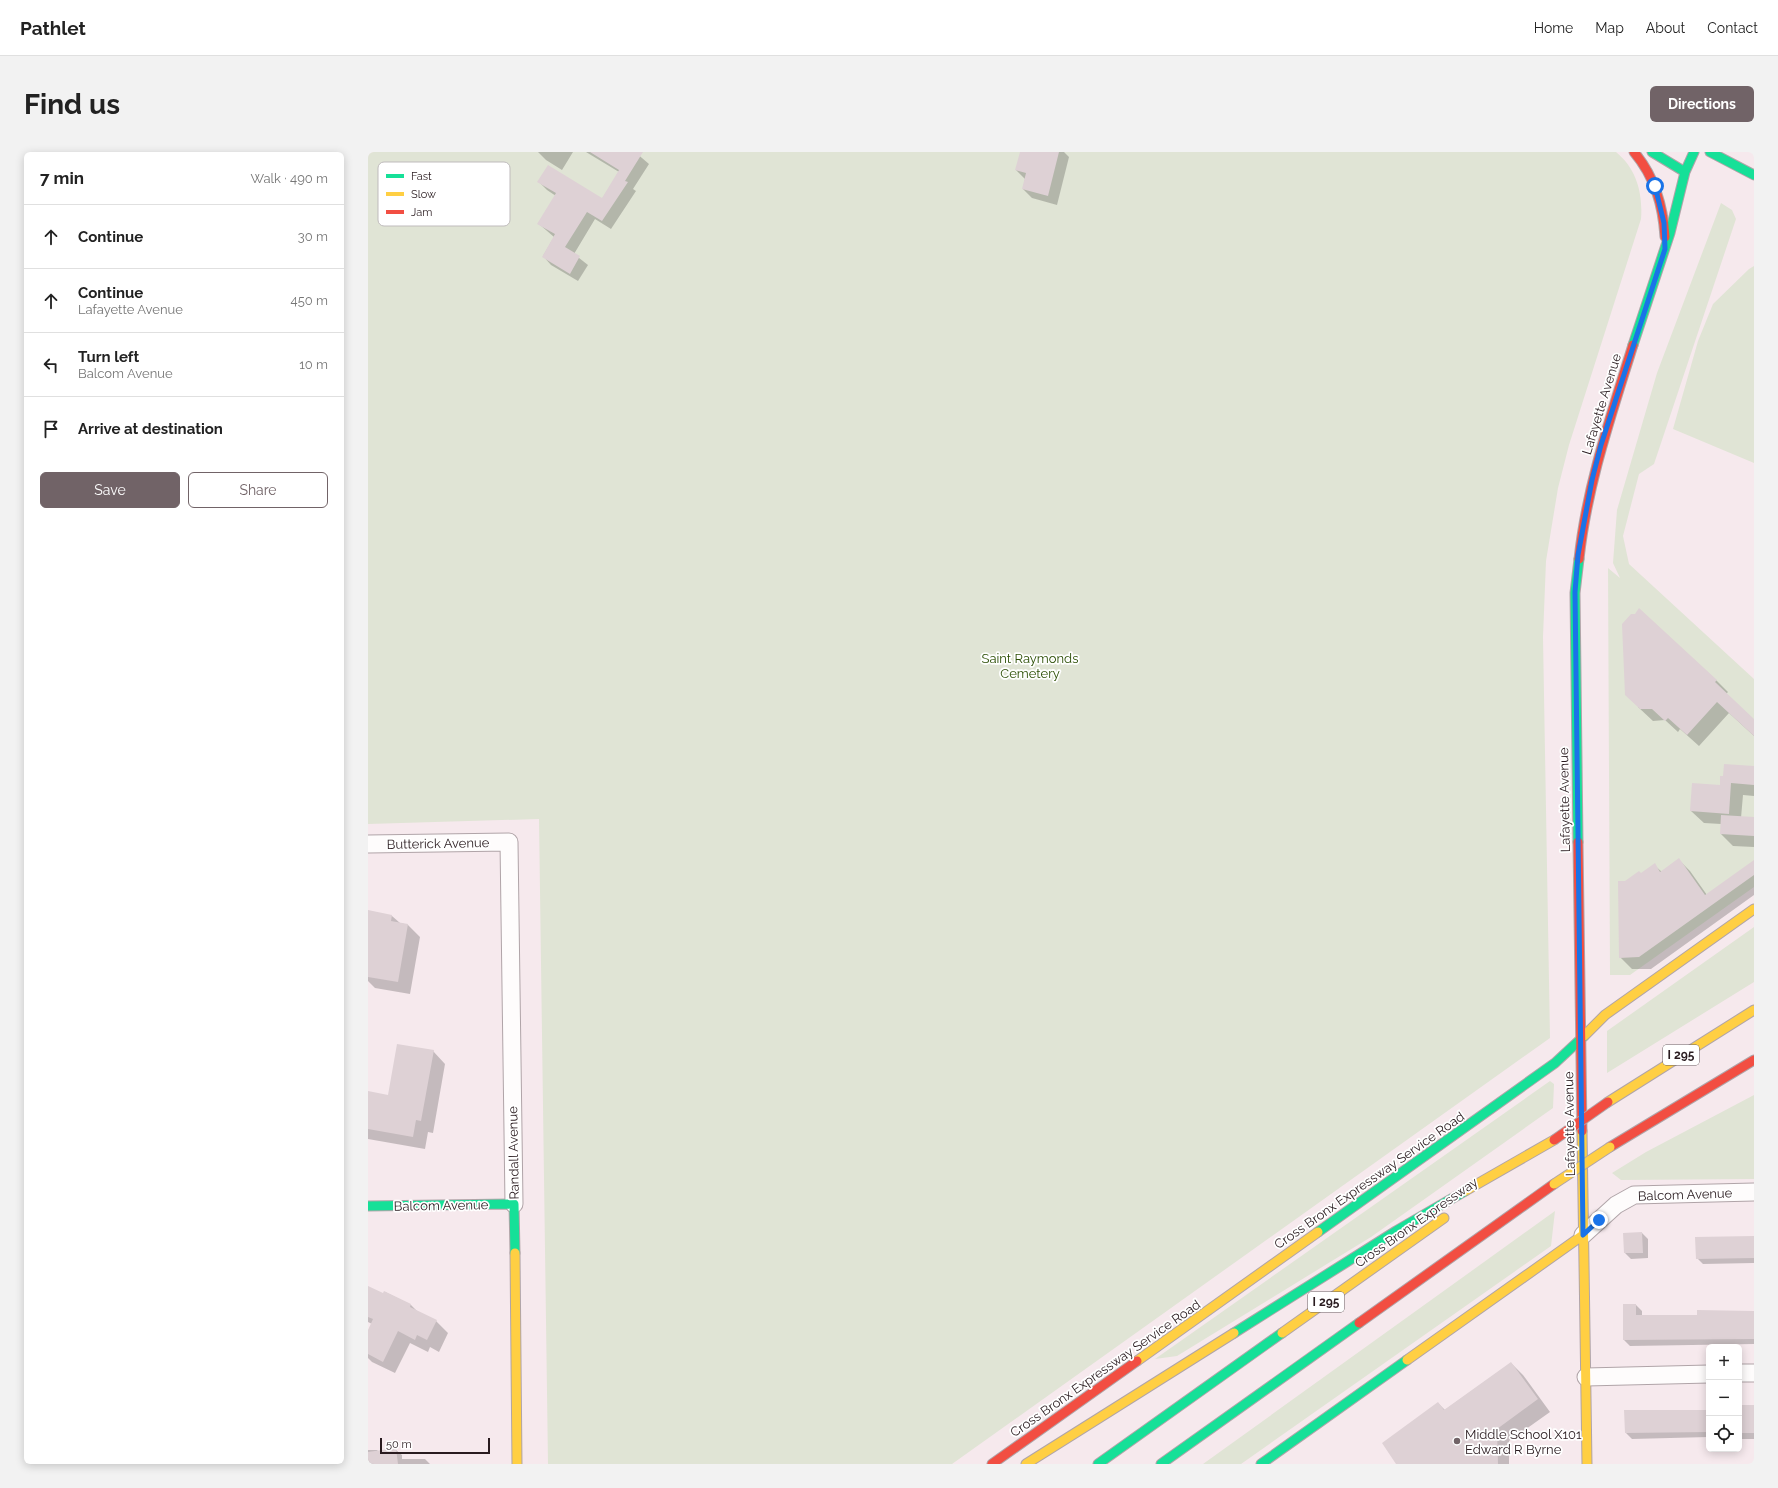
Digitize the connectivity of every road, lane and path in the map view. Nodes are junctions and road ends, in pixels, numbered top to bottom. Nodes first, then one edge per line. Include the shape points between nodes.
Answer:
1 (1634, 152) edge
2 (1652, 152) edge
3 (1694, 152) edge
4 (1710, 152) edge
5 (1676, 155) dead end
6 (1673, 164) junction
7 (1687, 168) junction
8 (1754, 175) edge
9 (1665, 249) junction
10 (509, 842) joint
11 (368, 844) edge
12 (1754, 909) edge
13 (1754, 1010) edge
14 (1581, 1038) junction
15 (1754, 1060) edge
16 (1554, 1140) junction
17 (1754, 1192) edge
18 (1476, 1196) dead end
19 (514, 1204) junction
20 (368, 1206) edge
21 (1450, 1214) dead end
22 (1583, 1235) junction
23 (1754, 1373) edge
24 (1706, 1374) edge
25 (1742, 1374) edge
26 (1586, 1377) junction
27 (517, 1464) edge
28 (992, 1464) edge
29 (1026, 1464) edge
30 (1098, 1464) edge
31 (1161, 1464) edge
32 (1261, 1464) edge
33 (1587, 1464) edge

1 - 9 main road via 1655,186 1664,223
2 - 6 main road
3 - 7 main road, Lafayette Avenue
4 - 8 main road
5 - 6 main road
6 - 7 main road
7 - 9 main road, Lafayette Avenue
9 - 14 main road, Lafayette Avenue via 1601,445 1578,555 1574,638
10 - 11 street, Butterick Avenue
10 - 19 street, Randall Avenue
12 - 14 main road, Cross Bronx Expressway Service Road via 1605,1015
13 - 16 main road, Cross Bronx Expressway / I 295, bridge via 1608,1102
14 - 22 main road, Lafayette Avenue
14 - 28 main road, Cross Bronx Expressway Service Road via 1555,1064
15 - 31 main road, I 295, bridge via 1681,1102 1554,1184
16 - 18 main road, Cross Bronx Expressway / I 295
16 - 29 main road via 1396,1231
17 - 22 street, Balcom Avenue via 1634,1195 1616,1205
19 - 20 main road, Balcom Avenue
19 - 27 main road, Randall Avenue
21 - 30 main road, Cross Bronx Expressway / I 295
22 - 26 main road, Lafayette Avenue
22 - 32 main road
23 - 25 street
24 - 26 street
26 - 33 main road, Lafayette Avenue

